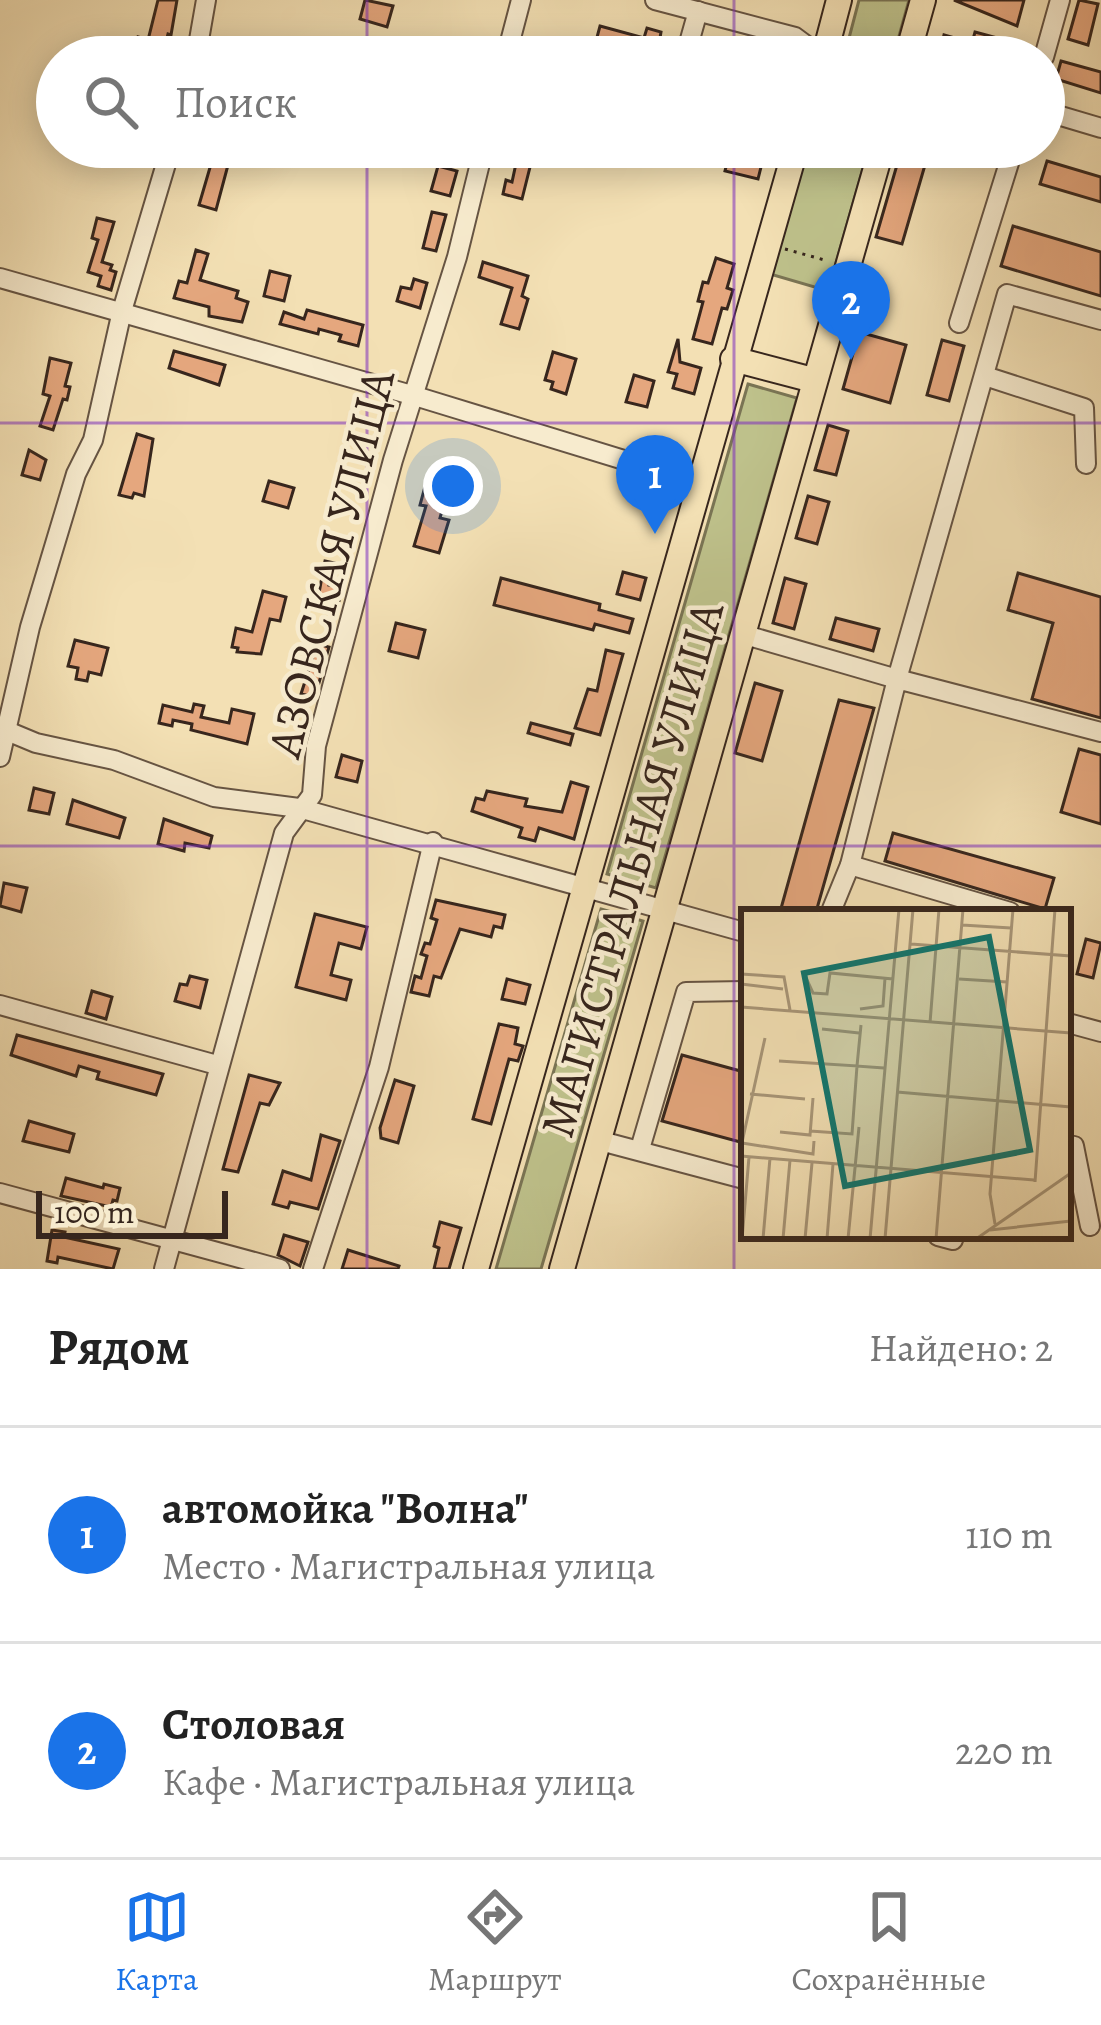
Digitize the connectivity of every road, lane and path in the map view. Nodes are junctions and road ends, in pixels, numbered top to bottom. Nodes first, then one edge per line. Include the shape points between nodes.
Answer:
1 (206, 0) edge
2 (521, 0) edge
3 (655, 0) edge
4 (839, 0) edge
5 (923, 0) edge
6 (1060, 0) edge
7 (698, 11) junction
8 (200, 36) edge
9 (512, 36) edge
10 (691, 36) edge
11 (791, 36) edge
12 (829, 36) edge
13 (913, 36) edge
14 (1050, 36) edge
15 (1065, 117) edge
16 (1101, 128) edge
17 (165, 168) edge
18 (479, 168) edge
19 (790, 168) edge
20 (876, 168) edge
21 (1008, 168) edge
22 (767, 244) junction
23 (848, 267) junction
24 (0, 278) edge
25 (122, 310) junction
26 (1101, 320) edge
27 (959, 323) dead end
28 (733, 359) junction
29 (985, 376) junction
30 (813, 380) junction
31 (415, 396) junction
32 (1086, 464) dead end
33 (699, 483) junction
34 (742, 634) junction
35 (897, 680) junction
36 (3, 729) edge
37 (1101, 732) edge
38 (0, 757) edge
39 (299, 808) junction
40 (433, 842) junction
41 (850, 865) junction
42 (583, 888) junction
43 (663, 909) junction
44 (832, 909) dead end
45 (1000, 909) edge
46 (741, 931) edge
47 (741, 991) edge
48 (0, 1005) edge
49 (1071, 1024) edge
50 (1101, 1032) edge
51 (217, 1065) junction
52 (597, 1140) junction
53 (1071, 1146) edge
54 (640, 1149) junction
55 (741, 1178) edge
56 (0, 1193) edge
57 (1090, 1226) dead end
58 (172, 1240) junction
59 (164, 1269) edge
60 (280, 1269) edge
61 (313, 1269) edge
62 (476, 1269) edge
63 (562, 1269) edge

1 - 8 street
2 - 9 street
3 - 7 street
4 - 12 main road
5 - 13 main road
6 - 14 street
7 - 10 street
7 - 11 street
15 - 16 street
17 - 25 street
18 - 31 street, АЗОВСКАЯ УЛИЦА
19 - 22 main road, МАГИСТРАЛЬНАЯ УЛИЦА
20 - 23 main road, МАГИСТРАЛЬНАЯ УЛИЦА
21 - 27 street
22 - 23 path
22 - 28 main road, МАГИСТРАЛЬНАЯ УЛИЦА
23 - 30 main road, МАГИСТРАЛЬНАЯ УЛИЦА
24 - 25 street
25 - 31 street
25 - 36 street via 93,440 76,474
26 - 29 street via 1007,294
28 - 30 main road
28 - 33 main road, МАГИСТРАЛЬНАЯ УЛИЦА
29 - 32 street via 1084,408
29 - 35 street
30 - 34 main road, МАГИСТРАЛЬНАЯ УЛИЦА
31 - 33 street
31 - 39 street, АЗОВСКАЯ УЛИЦА via 316,746 312,795
33 - 42 main road, МАГИСТРАЛЬНАЯ УЛИЦА
34 - 35 street
34 - 43 main road, МАГИСТРАЛЬНАЯ УЛИЦА
35 - 37 street
35 - 41 street
36 - 38 street
36 - 39 street via 214,797
39 - 40 street
39 - 51 street, АЗОВСКАЯ УЛИЦА via 284,833
40 - 42 street
40 - 61 street via 379,1067
41 - 44 street
41 - 45 street
42 - 43 street
42 - 62 main road, МАГИСТРАЛЬНАЯ УЛИЦА
43 - 46 street
43 - 52 main road, МАГИСТРАЛЬНАЯ УЛИЦА
47 - 54 street via 686,992
48 - 51 street
49 - 50 street
51 - 58 street, АЗОВСКАЯ УЛИЦА
52 - 54 street
52 - 63 main road, МАГИСТРАЛЬНАЯ УЛИЦА
53 - 57 street
54 - 55 street
56 - 58 street
58 - 59 street, АЗОВСКАЯ УЛИЦА
58 - 60 street

